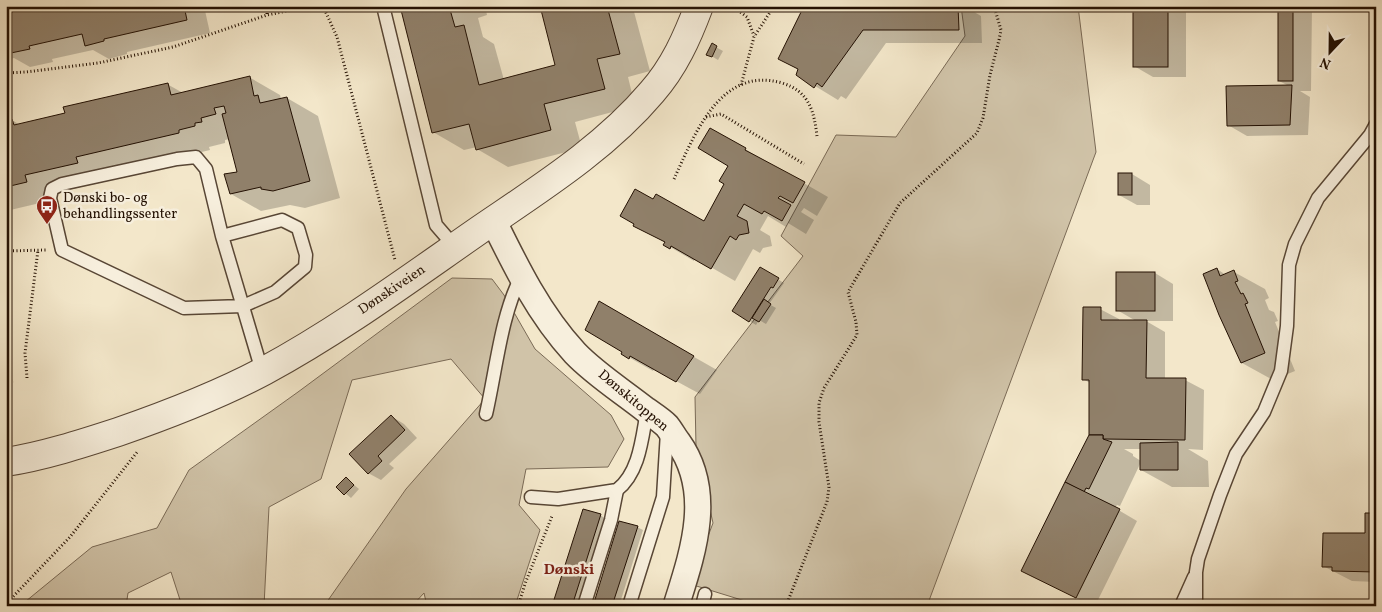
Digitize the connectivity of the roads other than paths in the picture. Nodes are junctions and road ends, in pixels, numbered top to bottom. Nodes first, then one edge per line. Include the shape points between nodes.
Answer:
1 (383, 6) edge
2 (698, 6) edge
3 (1376, 124) edge
4 (493, 220) junction
5 (222, 236) junction
6 (455, 247) junction
7 (521, 277) junction
8 (243, 306) junction
9 (262, 372) junction
10 (647, 411) junction
11 (486, 414) dead end
12 (667, 427) junction
13 (6, 462) edge
14 (617, 490) junction
15 (531, 497) dead end
16 (1196, 572) junction
17 (584, 606) edge
18 (629, 606) edge
19 (676, 606) edge
20 (1181, 606) edge
21 (1196, 606) edge

1 - 6 lane via 436,225
2 - 4 street, Dønskiveien via 672,67 652,93 618,128 583,157
3 - 16 lane via 1318,198 1295,244 1288,265 1288,326 1281,371 1264,412 1236,454
4 - 6 street, Dønskiveien
4 - 7 street, Dønskitoppen
5 - 8 lane
5 - 8 lane via 282,220 298,228 306,255 304,267 275,292
5 - 8 lane via 206,169 196,157 62,184 52,189 50,198 62,250 184,308
6 - 9 street, Dønskiveien via 325,335
7 - 10 street, Dønskitoppen via 551,325 576,354
7 - 11 lane via 504,325
8 - 9 lane
9 - 13 street, Dønskiveien via 167,415 86,443
10 - 12 street, Dønskitoppen
10 - 14 lane via 634,466
12 - 18 lane via 663,497
12 - 19 street, Dønskitoppen via 686,453 694,471 698,502 697,524
14 - 15 lane via 558,499
14 - 17 lane
16 - 20 lane
16 - 21 lane

